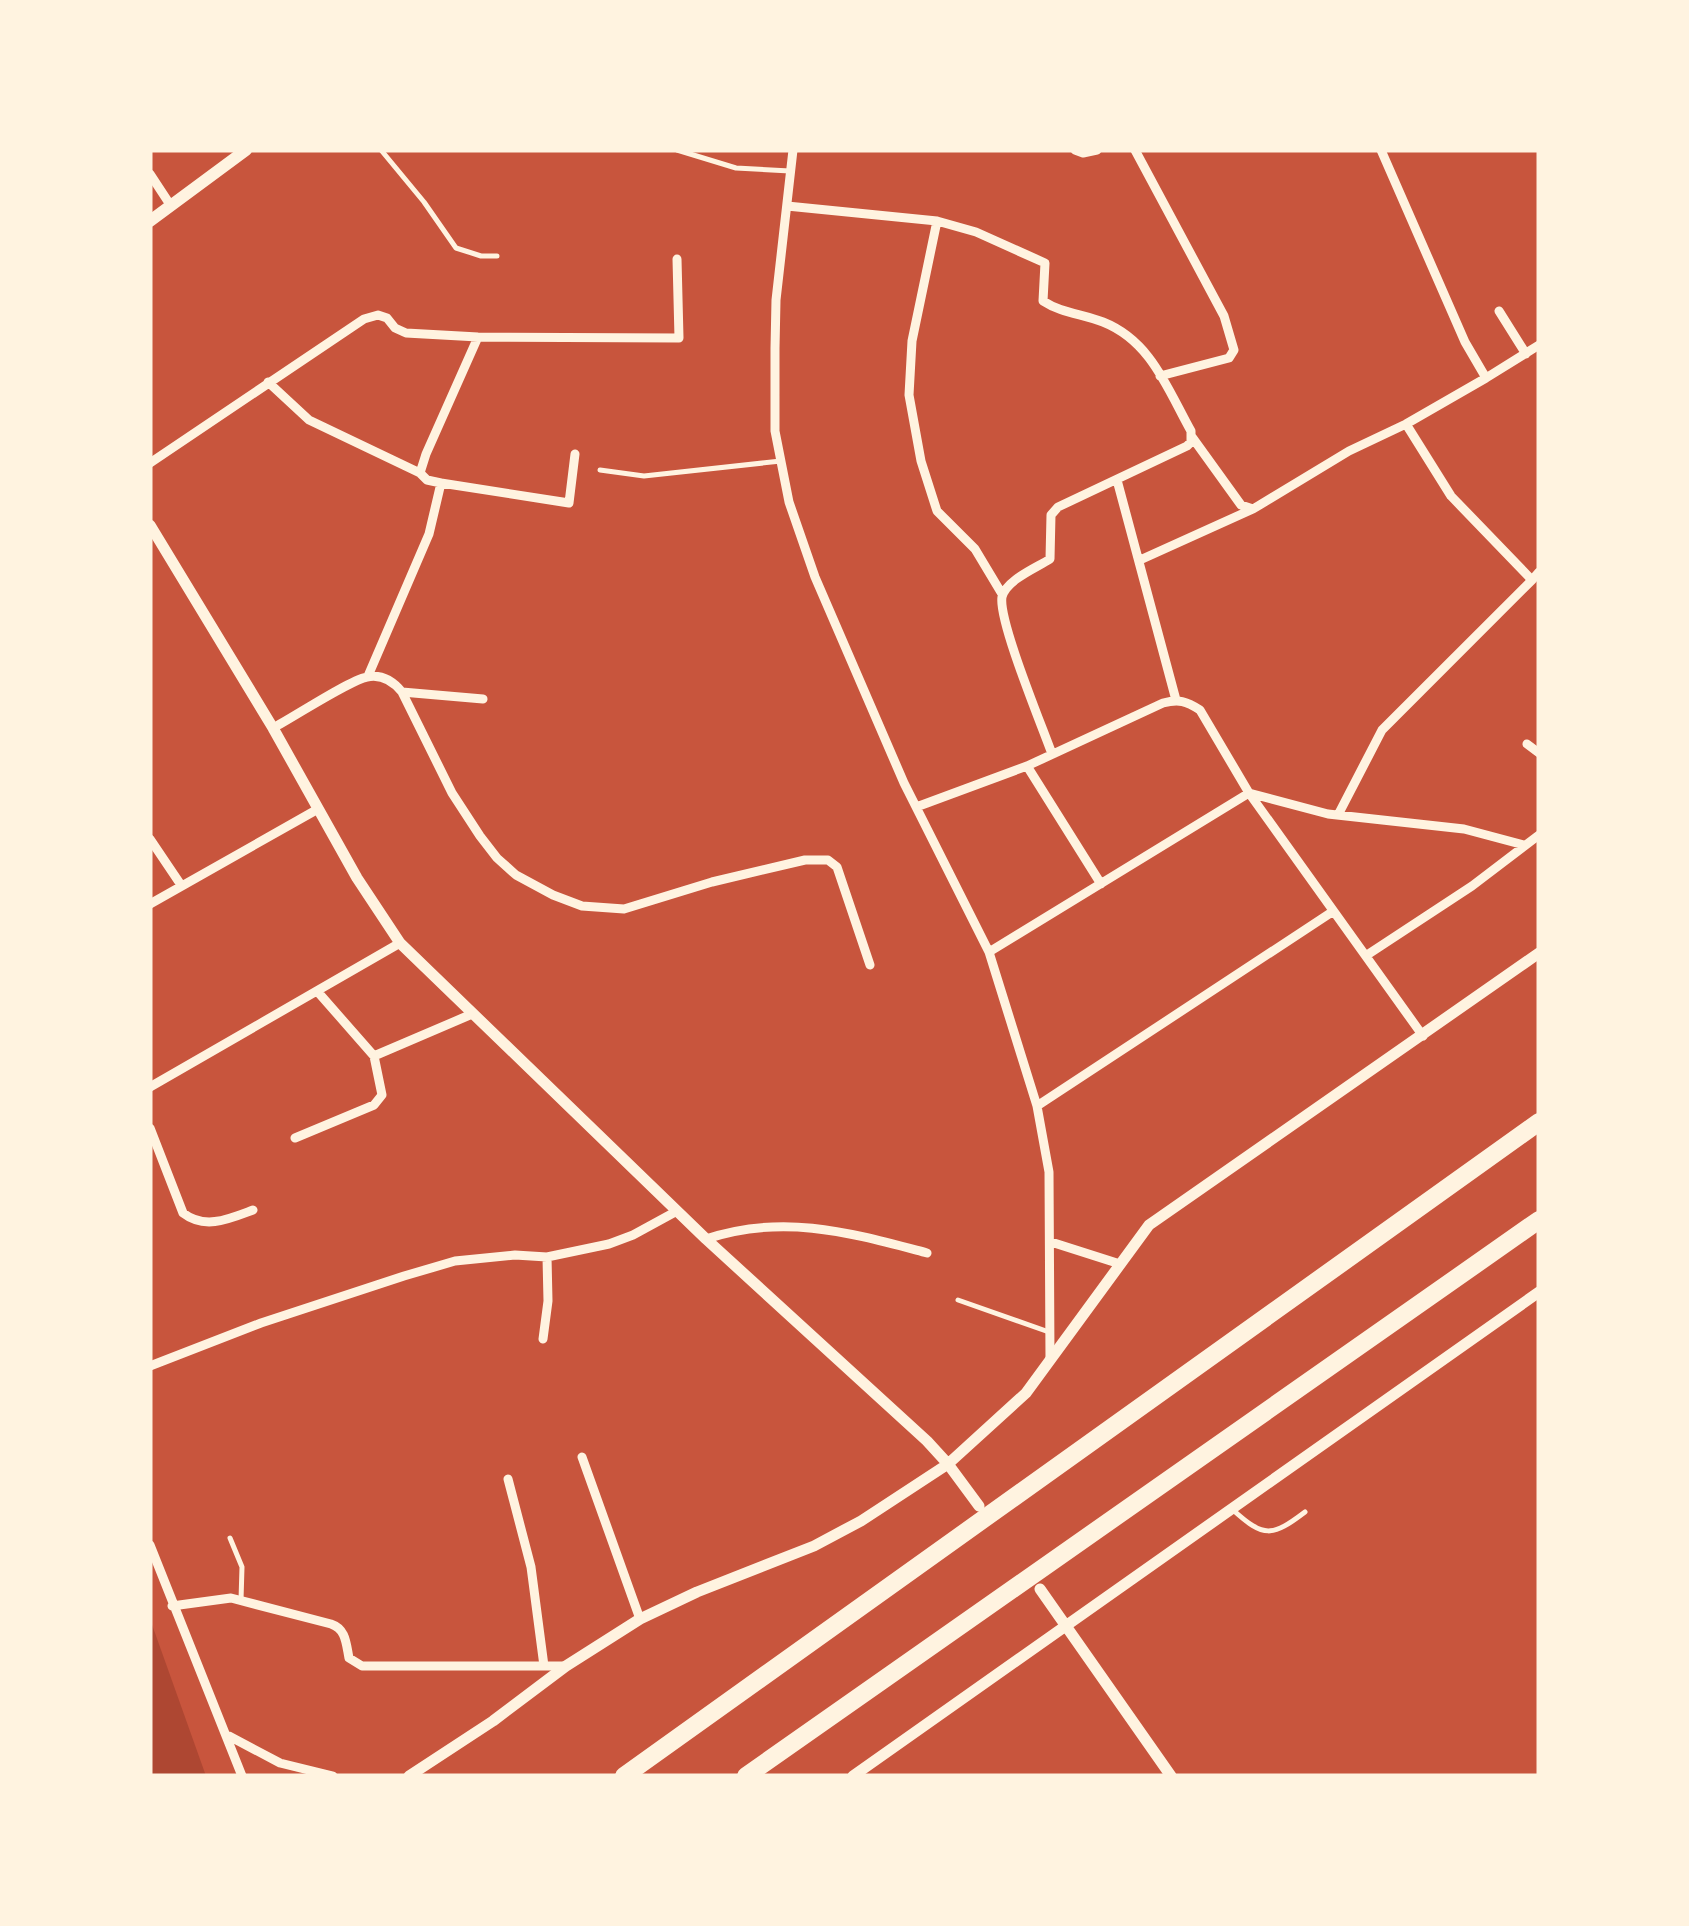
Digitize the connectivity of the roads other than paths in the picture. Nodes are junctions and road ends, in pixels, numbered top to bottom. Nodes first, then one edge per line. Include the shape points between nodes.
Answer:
1 (246, 150) edge
2 (381, 150) edge
3 (678, 150) edge
4 (793, 150) edge
5 (1075, 150) edge
6 (1097, 150) edge
7 (1135, 150) edge
8 (1381, 150) edge
9 (790, 171) junction
10 (150, 174) edge
11 (171, 206) junction
12 (787, 206) junction
13 (150, 220) edge
14 (937, 221) junction
15 (497, 256) dead end
16 (677, 258) dead end
17 (1499, 311) dead end
18 (478, 337) junction
19 (1539, 346) edge
20 (1526, 354) junction
21 (1160, 376) junction
22 (1486, 378) junction
23 (268, 382) junction
24 (1406, 424) junction
25 (1192, 437) junction
26 (575, 454) dead end
27 (781, 462) junction
28 (150, 463) edge
29 (600, 470) dead end
30 (420, 473) junction
31 (1117, 480) junction
32 (440, 483) junction
33 (1253, 509) junction
34 (150, 525) edge
35 (1140, 560) junction
36 (1535, 576) edge
37 (1002, 594) junction
38 (368, 676) junction
39 (402, 692) junction
40 (483, 699) dead end
41 (1176, 700) junction
42 (273, 728) junction
43 (1528, 744) dead end
44 (1539, 753) edge
45 (1052, 754) junction
46 (1027, 766) junction
47 (1249, 793) junction
48 (919, 806) junction
49 (318, 809) junction
50 (1338, 816) junction
51 (1539, 834) edge
52 (150, 839) edge
53 (1524, 845) junction
54 (1101, 884) junction
55 (181, 885) junction
56 (150, 904) edge
57 (1332, 912) junction
58 (400, 943) junction
59 (989, 952) junction
60 (1539, 953) edge
61 (1367, 955) junction
62 (870, 965) dead end
63 (317, 991) junction
64 (472, 1014) junction
65 (1423, 1036) junction
66 (374, 1056) junction
67 (150, 1088) edge
68 (1038, 1106) junction
69 (1539, 1122) edge
70 (150, 1128) edge
71 (295, 1138) dead end
72 (252, 1210) dead end
73 (677, 1210) junction
74 (1539, 1220) edge
75 (706, 1239) junction
76 (1051, 1242) junction
77 (927, 1253) dead end
78 (547, 1257) junction
79 (1120, 1264) junction
80 (1539, 1292) edge
81 (958, 1300) dead end
82 (1049, 1332) junction
83 (543, 1339) dead end
84 (1050, 1359) junction
85 (150, 1366) edge
86 (582, 1457) dead end
87 (948, 1464) junction
88 (508, 1480) dead end
89 (979, 1506) dead end
90 (1232, 1510) junction
91 (1305, 1512) dead end
92 (230, 1538) dead end
93 (150, 1545) edge
94 (1040, 1589) dead end
95 (240, 1600) junction
96 (172, 1606) junction
97 (640, 1619) junction
98 (1063, 1626) junction
99 (544, 1666) junction
100 (566, 1666) junction
101 (227, 1735) junction
102 (242, 1776) edge
103 (333, 1776) edge
104 (409, 1776) edge
105 (624, 1776) edge
106 (746, 1776) edge
107 (853, 1776) edge
108 (1171, 1776) edge

1 - 11 main road
2 - 15 lane via 456,248
3 - 9 lane via 736,168
4 - 9 street
5 - 6 street
7 - 21 street via 1224,316 1234,350 1230,358
8 - 22 street
9 - 12 street
10 - 11 street
11 - 13 main road
12 - 14 street
12 - 27 street via 776,300
14 - 21 street via 1046,263 1043,302 1122,331 1151,356
14 - 37 street via 912,341 910,395 921,461 937,511 975,549
16 - 18 street via 679,338
17 - 20 street
18 - 23 street via 406,333 378,315 347,328
18 - 30 street
19 - 20 street
20 - 22 street
21 - 25 street
22 - 24 street
23 - 28 street
23 - 30 street via 308,420
24 - 33 street
24 - 36 street via 1451,496
25 - 31 street via 1187,446
25 - 33 street via 1241,505
26 - 32 street via 569,503
27 - 29 lane via 644,476
27 - 48 street via 815,577
30 - 32 street
31 - 35 street
31 - 37 street via 1058,507 1051,515 1050,559
32 - 38 street via 428,534
33 - 35 street
34 - 42 street
35 - 41 street
36 - 50 street via 1382,730
37 - 45 street
38 - 39 street via 395,683
38 - 42 street
39 - 40 street
39 - 62 street via 452,792 516,875 582,906 624,910 712,882 828,860 837,866
41 - 45 street
41 - 47 street via 1200,710
42 - 49 street
43 - 44 street
45 - 46 street
46 - 48 street
46 - 54 street
47 - 50 street
47 - 54 street
47 - 57 street
48 - 59 street
49 - 55 street
49 - 58 street
50 - 53 street via 1464,829
51 - 53 street
52 - 55 street
53 - 61 street
54 - 59 street
55 - 56 street
57 - 61 street
57 - 68 street
58 - 63 street
58 - 64 street
59 - 68 street
60 - 65 street
61 - 65 street
63 - 66 street
63 - 67 street
64 - 66 street
64 - 73 street
65 - 79 street via 1186,1197 1149,1226
66 - 71 street via 382,1095 374,1105
68 - 76 street
69 - 105 highway
70 - 72 street via 183,1213 208,1222
73 - 75 street
73 - 78 street via 621,1239
74 - 106 highway
75 - 77 street via 736,1229 816,1226
75 - 87 street
76 - 79 street
76 - 82 street
78 - 83 street
78 - 85 street via 455,1261
79 - 84 street
80 - 90 street
81 - 82 lane
82 - 84 street
84 - 87 street via 1026,1393
86 - 97 street
87 - 89 street
87 - 97 street via 814,1546
88 - 99 street via 531,1567
90 - 91 lane via 1250,1526 1271,1532
90 - 98 street
92 - 95 lane via 242,1567
93 - 96 street
94 - 98 street
95 - 96 street
95 - 99 street via 339,1626 350,1658 362,1666
96 - 101 street
97 - 100 street
98 - 107 street
98 - 108 street
99 - 100 street
100 - 104 street
101 - 102 street
101 - 103 street via 280,1764

